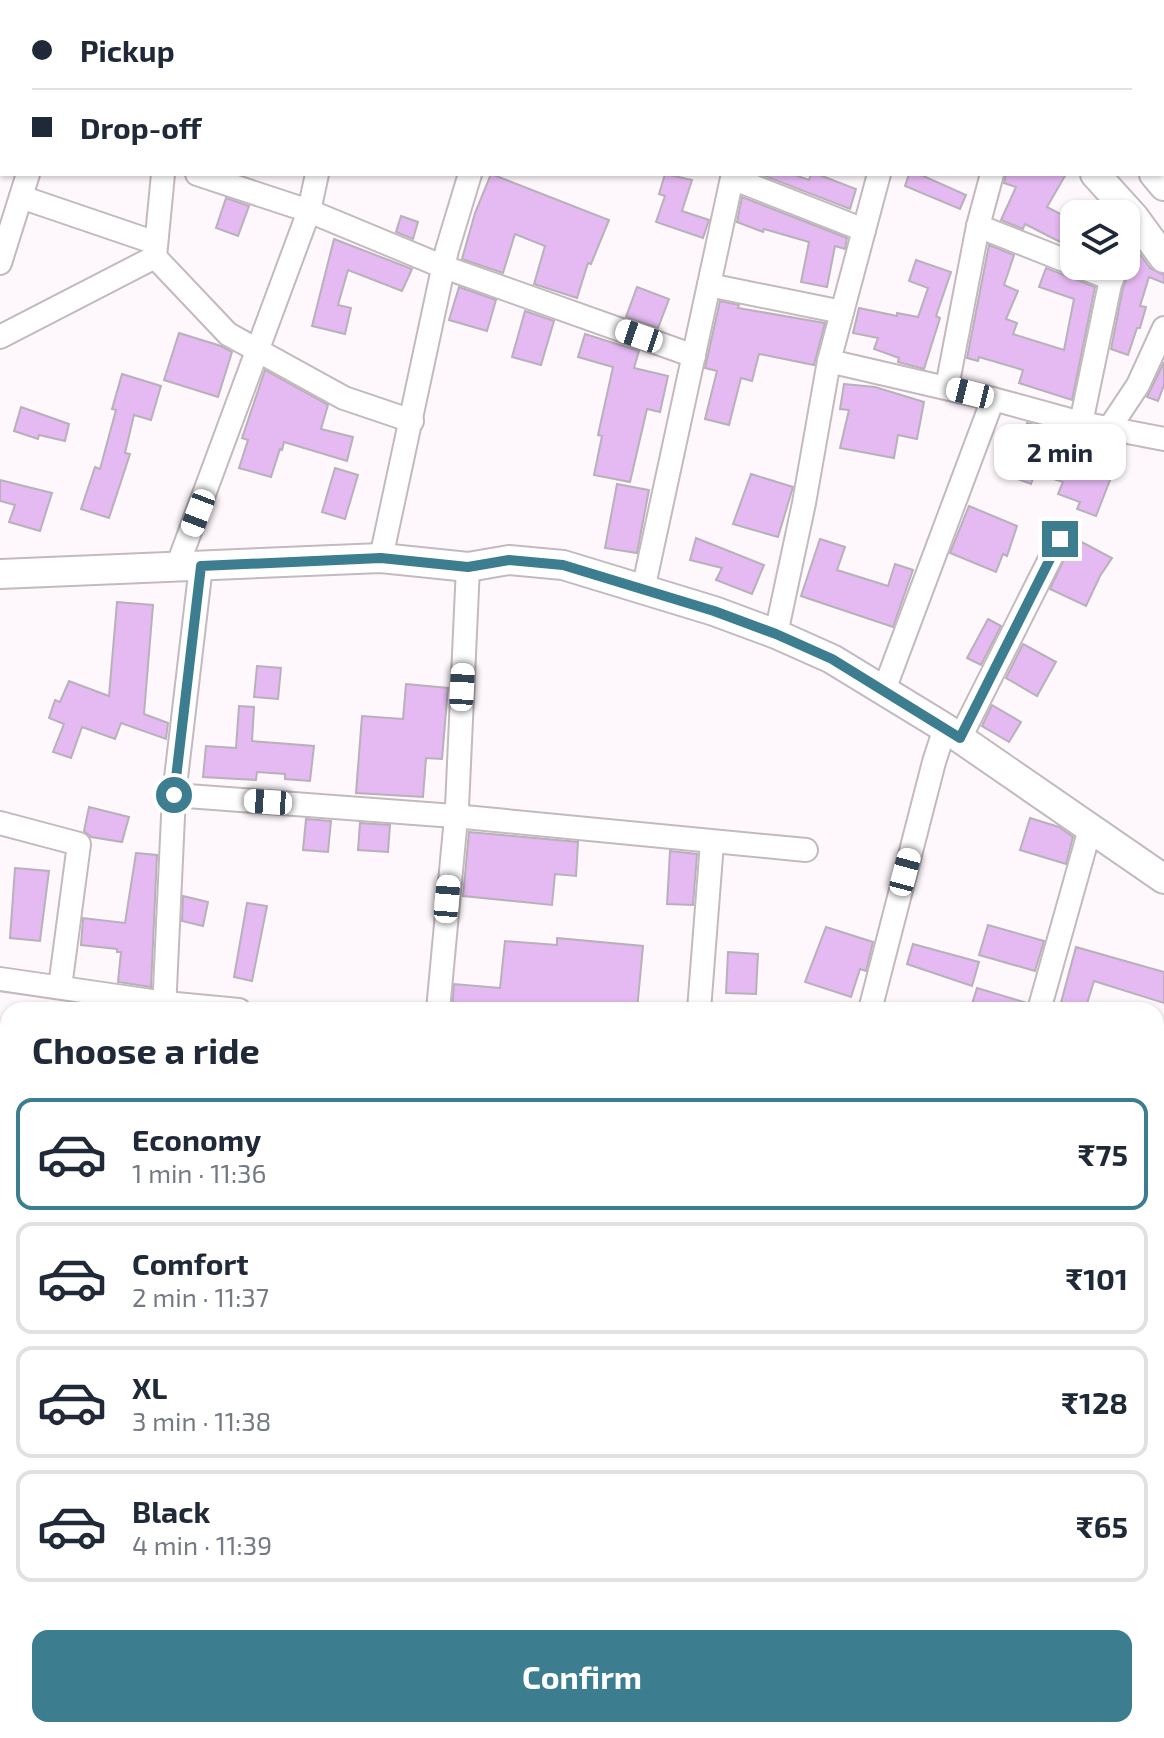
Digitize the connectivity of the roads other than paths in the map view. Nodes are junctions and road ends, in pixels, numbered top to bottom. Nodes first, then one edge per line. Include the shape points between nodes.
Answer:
1 (27, 176) edge
2 (163, 176) edge
3 (203, 176) edge
4 (317, 176) edge
5 (469, 176) edge
6 (878, 176) edge
7 (991, 176) edge
8 (1096, 176) edge
9 (21, 197) junction
10 (1112, 200) edge
11 (309, 211) junction
12 (978, 226) junction
13 (864, 230) junction
14 (1140, 237) edge
15 (155, 250) junction
16 (1164, 258) edge
17 (1060, 259) edge
18 (0, 263) edge
19 (444, 267) junction
20 (1112, 280) edge
21 (709, 285) junction
22 (842, 312) junction
23 (1164, 328) edge
24 (0, 337) edge
25 (259, 350) junction
26 (694, 356) junction
27 (829, 361) junction
28 (947, 387) junction
29 (993, 399) junction
30 (412, 421) junction
31 (1081, 423) junction
32 (1110, 427) junction
33 (1164, 439) edge
34 (1060, 539) dead end
35 (381, 558) junction
36 (189, 566) junction
37 (468, 567) junction
38 (0, 574) edge
39 (643, 590) junction
40 (776, 634) junction
41 (884, 690) junction
42 (953, 733) junction
43 (174, 795) junction
44 (454, 816) junction
45 (0, 823) edge
46 (1090, 829) junction
47 (712, 843) junction
48 (806, 850) dead end
49 (1164, 879) edge
50 (0, 979) edge
51 (60, 987) junction
52 (143, 1002) edge
53 (165, 1002) edge
54 (439, 1002) edge
55 (700, 1002) edge
56 (872, 1002) edge
57 (1041, 1002) edge

1 - 9 street
2 - 15 street
3 - 11 street
4 - 11 street
5 - 19 street
6 - 13 street
7 - 12 street
8 - 10 street
9 - 15 street
9 - 18 street
11 - 19 street
11 - 25 street
12 - 17 street
12 - 28 street
13 - 21 street via 732,178
13 - 22 street
14 - 16 street
15 - 24 street
15 - 25 street via 228,334
19 - 26 street
19 - 30 street
20 - 31 street
21 - 22 street
21 - 26 street
22 - 27 street
23 - 32 street via 1138,385
25 - 30 street via 344,398
25 - 36 street
26 - 39 street
27 - 28 street
27 - 40 street
28 - 29 street
29 - 31 street
29 - 41 street
30 - 35 street
31 - 32 street
32 - 33 street
34 - 42 street
35 - 36 street
35 - 37 street
36 - 38 street
36 - 43 street
37 - 39 street via 509,560 563,565
37 - 44 street
39 - 40 street
40 - 41 street
41 - 42 street
42 - 46 street
42 - 56 street via 934,762
43 - 44 street
43 - 53 street
44 - 47 street
44 - 54 street
45 - 51 street via 79,844
46 - 49 street
46 - 57 street
47 - 48 street
47 - 55 street
50 - 51 street
51 - 52 street

